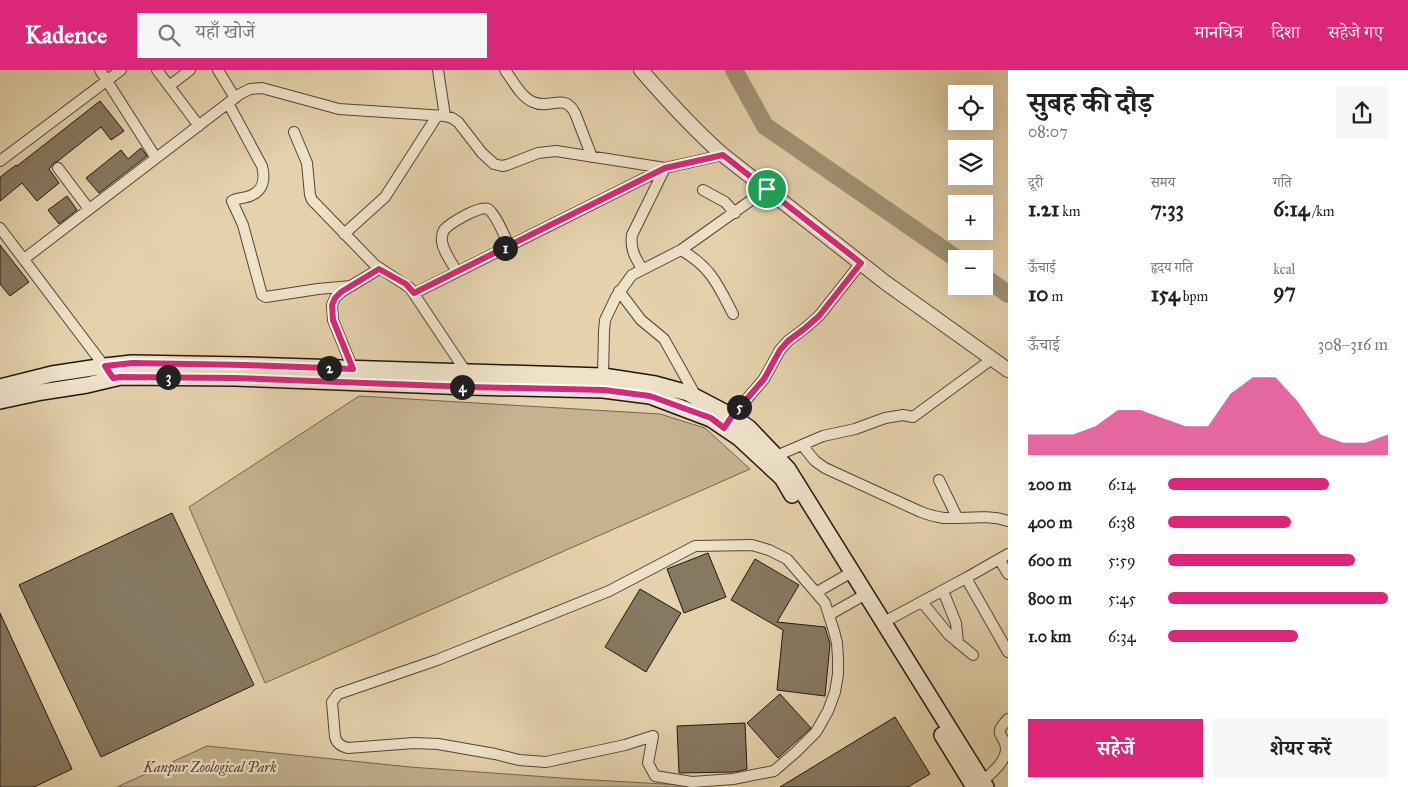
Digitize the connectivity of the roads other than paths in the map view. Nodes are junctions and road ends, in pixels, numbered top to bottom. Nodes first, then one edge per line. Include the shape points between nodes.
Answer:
1 (100, 70) edge
2 (120, 70) edge
3 (157, 70) edge
4 (190, 70) edge
5 (218, 70) edge
6 (438, 70) edge
7 (505, 70) edge
8 (641, 70) edge
9 (106, 81) junction
10 (169, 86) junction
11 (231, 101) junction
12 (441, 116) junction
13 (199, 126) junction
14 (294, 132) dead end
15 (723, 155) junction
16 (592, 157) junction
17 (156, 158) junction
18 (0, 161) edge
19 (58, 168) dead end
20 (665, 168) junction
21 (767, 189) junction
22 (703, 190) dead end
23 (89, 209) junction
24 (735, 213) junction
25 (0, 228) edge
26 (344, 234) junction
27 (509, 246) junction
28 (681, 250) junction
29 (24, 259) junction
30 (861, 263) junction
31 (379, 269) junction
32 (642, 269) junction
33 (457, 272) junction
34 (351, 286) junction
35 (620, 291) junction
36 (414, 293) junction
37 (732, 314) dead end
38 (992, 359) junction
39 (105, 366) junction
40 (353, 369) junction
41 (1008, 370) edge
42 (466, 372) junction
43 (603, 376) junction
44 (113, 378) junction
45 (1, 384) edge
46 (697, 398) junction
47 (0, 401) edge
48 (728, 422) junction
49 (802, 445) junction
50 (776, 456) junction
51 (939, 480) dead end
52 (958, 518) junction
53 (1008, 521) edge
54 (1004, 557) edge
55 (1008, 574) edge
56 (966, 578) junction
57 (839, 579) junction
58 (943, 591) junction
59 (817, 592) junction
60 (853, 602) junction
61 (922, 602) junction
62 (829, 615) junction
63 (884, 622) junction
64 (958, 643) junction
65 (1008, 652) edge
66 (973, 655) dead end
67 (1008, 719) edge
68 (981, 785) edge

1 - 9 street
2 - 9 street
3 - 10 street
4 - 10 street
5 - 11 street
6 - 12 street
7 - 16 street via 530,100 542,104 566,103 572,107
8 - 15 street via 672,106
9 - 17 street
9 - 18 street
10 - 13 street
11 - 12 street via 250,89 262,88 339,109
11 - 13 street
11 - 34 street via 264,173 259,190 232,201 243,224 262,295 270,297
12 - 16 street via 458,122 494,164 507,165 546,151
12 - 26 street via 385,197
13 - 17 street
14 - 26 street via 307,163 312,200
15 - 20 street
15 - 21 street
16 - 20 street
17 - 23 street
19 - 23 street
20 - 27 street
20 - 32 street via 632,235 633,254
21 - 24 street
21 - 30 street
22 - 24 street
23 - 29 street
24 - 28 street
25 - 29 street
26 - 31 street
27 - 33 street
27 - 33 street via 493,214 486,208 477,209 450,225 442,234 442,244
28 - 32 street
28 - 37 street via 697,260 716,281
29 - 39 street
30 - 38 street
30 - 48 street via 819,316 780,350 764,379
31 - 34 street
31 - 36 street via 406,284
32 - 35 street via 632,275
33 - 36 street
34 - 40 street via 335,298 332,312
35 - 43 street via 605,320
35 - 46 street via 638,317 664,339
36 - 42 street
38 - 41 street
38 - 49 street via 913,417 885,418
39 - 40 main road via 132,363
39 - 44 street
39 - 45 main road
40 - 42 main road
42 - 43 main road
43 - 46 main road via 655,384
44 - 47 main road
44 - 48 main road via 234,378 604,390 650,396
46 - 48 main road
48 - 50 main road via 749,428
48 - 57 main road via 739,438 782,478
49 - 50 street
49 - 52 street via 825,468 921,512
50 - 63 main road via 788,469
51 - 52 street
52 - 53 street
54 - 55 street
54 - 56 street
56 - 58 street
56 - 65 street
57 - 59 street
57 - 60 main road
58 - 61 street
58 - 64 street via 956,623
59 - 62 street
59 - 62 street via 787,559 769,550 752,545 696,546 609,591 437,660 338,694 332,702 335,738 341,746 348,748 438,744 546,762 582,756 653,736 648,763 655,776 692,782 774,771 816,732 828,711 838,674 837,643
60 - 62 street
60 - 68 main road
61 - 63 street
61 - 64 street
63 - 68 main road
64 - 66 street
67 - 68 street via 999,729 1006,748 1004,756

